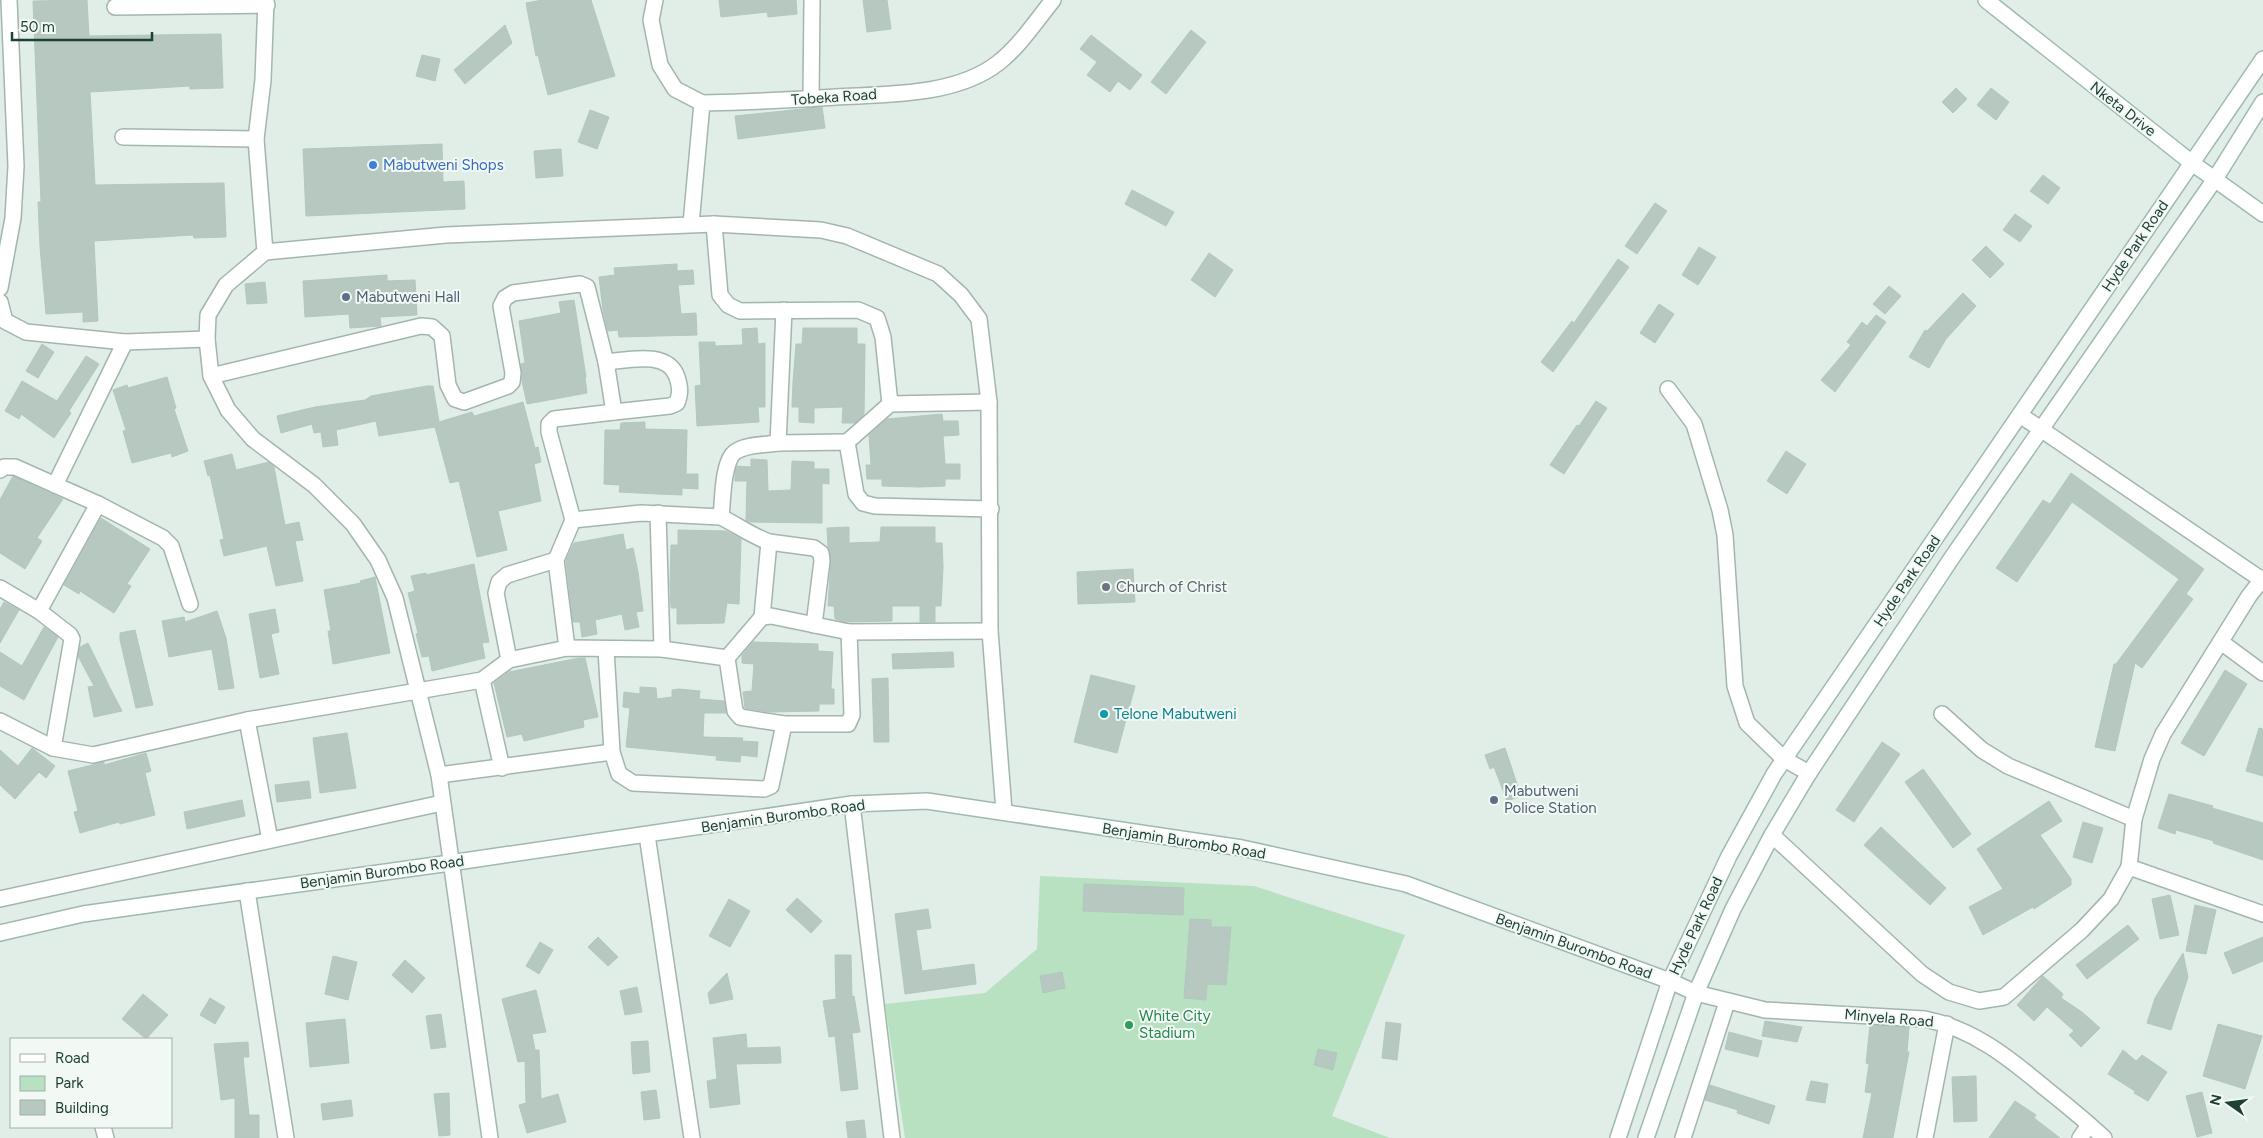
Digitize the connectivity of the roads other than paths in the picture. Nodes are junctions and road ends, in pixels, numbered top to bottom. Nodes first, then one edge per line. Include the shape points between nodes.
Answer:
1 (9, 0) edge
2 (655, 0) edge
3 (812, 0) edge
4 (1053, 0) edge
5 (1986, 0) edge
6 (266, 2) edge
7 (115, 7) dead end
8 (6, 49) edge
9 (2263, 59) edge
10 (811, 99) junction
11 (2263, 102) edge
12 (702, 103) junction
13 (123, 137) dead end
14 (256, 138) junction
15 (2192, 163) junction
16 (2215, 179) junction
17 (2263, 214) edge
18 (691, 224) junction
19 (714, 224) junction
20 (265, 252) junction
21 (0, 288) edge
22 (0, 302) edge
23 (784, 310) junction
24 (207, 338) junction
25 (124, 342) junction
26 (606, 362) junction
27 (212, 376) junction
28 (1668, 389) dead end
29 (989, 402) junction
30 (890, 404) junction
31 (614, 412) junction
32 (2020, 415) junction
33 (2040, 430) junction
34 (778, 442) junction
35 (847, 442) junction
36 (0, 470) edge
37 (55, 485) junction
38 (98, 504) junction
39 (991, 509) junction
40 (658, 513) junction
41 (721, 517) junction
42 (573, 520) junction
43 (769, 542) junction
44 (556, 560) junction
45 (2262, 579) edge
46 (0, 588) edge
47 (190, 604) dead end
48 (39, 611) junction
49 (762, 617) junction
50 (814, 625) junction
51 (990, 631) junction
52 (849, 632) junction
53 (2221, 642) junction
54 (567, 648) junction
55 (606, 649) junction
56 (662, 650) junction
57 (727, 658) junction
58 (509, 660) junction
59 (2263, 672) edge
60 (482, 680) junction
61 (418, 692) junction
62 (1942, 714) dead end
63 (247, 720) junction
64 (0, 721) edge
65 (784, 724) junction
66 (53, 748) junction
67 (612, 752) junction
68 (1784, 759) junction
69 (502, 768) junction
70 (1809, 773) junction
71 (439, 775) junction
72 (442, 803) junction
73 (852, 804) junction
74 (1004, 812) junction
75 (2134, 819) junction
76 (647, 835) junction
77 (1772, 835) junction
78 (270, 840) junction
79 (450, 863) junction
80 (2129, 867) junction
81 (247, 891) junction
82 (0, 898) edge
83 (2263, 914) edge
84 (0, 933) edge
85 (1670, 981) junction
86 (1696, 993) junction
87 (1727, 1002) junction
88 (1947, 1024) junction
89 (2089, 1125) junction
90 (286, 1138) edge
91 (490, 1138) edge
92 (692, 1138) edge
93 (892, 1138) edge
94 (1618, 1138) edge
95 (1646, 1138) edge
96 (1683, 1138) edge
97 (1925, 1138) edge
98 (2080, 1138) edge
99 (2104, 1138) edge

1 - 8 street
2 - 12 street via 651,20 660,65 675,89
3 - 10 street
4 - 10 street, Tobeka Road via 998,63 969,80 904,93
5 - 15 street, Nketa Drive
6 - 7 street
6 - 14 street via 263,80
8 - 21 street via 16,166 13,218
9 - 15 street, Hyde Park Road
10 - 12 street, Tobeka Road
11 - 16 street, Hyde Park Road
12 - 18 street
13 - 14 street
14 - 20 street
15 - 16 street, Nketa Drive
15 - 32 street, Hyde Park Road
16 - 17 street, Nketa Drive
16 - 33 street, Hyde Park Road
18 - 19 street
18 - 20 street via 446,235
19 - 23 street via 720,295 728,305 740,311
19 - 29 street via 838,234 938,274 961,295 979,320
20 - 24 street via 226,285 208,315
22 - 25 street via 6,321 26,332
23 - 30 street via 858,310 877,318 883,337
23 - 34 street
24 - 25 street
24 - 27 street
25 - 37 street
26 - 27 street via 590,294 587,287 580,284 513,293 505,298 501,306 512,382 464,402 454,399 448,385 442,336 432,327 421,326
26 - 31 street
26 - 31 street via 663,361 674,368 681,391 677,403 670,406
27 - 61 street via 228,410 253,439 314,486 353,524 378,560 395,598
28 - 68 street via 1694,424 1720,510 1725,535 1735,686 1747,723
29 - 30 street
29 - 39 street
30 - 35 street
31 - 42 street via 554,419 549,424
32 - 33 street
32 - 68 street, Hyde Park Road
33 - 45 street
33 - 70 street, Hyde Park Road
34 - 35 street
34 - 41 street via 746,448 727,462
35 - 39 street via 856,494 863,503
36 - 37 street via 15,467
37 - 38 street
38 - 47 street via 152,531 172,546
38 - 48 street
39 - 51 street
40 - 41 street
40 - 42 street
40 - 56 street
41 - 43 street
42 - 44 street
43 - 49 street
43 - 50 street via 814,548 821,553
44 - 54 street
44 - 58 street via 507,574 499,582 496,593
45 - 53 street
46 - 48 street
48 - 66 street via 72,640
49 - 50 street
49 - 57 street
50 - 52 street
51 - 52 street
51 - 74 street
52 - 65 street via 852,715 848,724
53 - 59 street
53 - 75 street via 2164,734 2152,759
54 - 55 street
54 - 58 street
55 - 56 street
55 - 67 street
56 - 57 street
57 - 65 street via 734,711 740,717
58 - 60 street
60 - 61 street
60 - 69 street
61 - 63 street
61 - 71 street
62 - 75 street via 1982,750 2008,766
63 - 66 street via 93,755
63 - 78 street
64 - 66 street
65 - 67 street via 772,786 764,790 633,783 619,774
67 - 69 street
68 - 70 street
68 - 85 street, Hyde Park Road via 1730,856
69 - 71 street
70 - 77 street, Hyde Park Road
71 - 72 street
72 - 78 street
72 - 79 street
73 - 74 street, Benjamin Burombo Road via 927,801
73 - 76 street, Benjamin Burombo Road
73 - 93 street
74 - 85 street, Benjamin Burombo Road via 1242,848 1406,884
75 - 80 street
76 - 79 street, Benjamin Burombo Road
76 - 92 street
77 - 80 street via 1922,974 1950,992 1979,1001 2004,997 2082,930 2111,899
77 - 86 street, Hyde Park Road via 1733,909
78 - 82 street
79 - 81 street, Benjamin Burombo Road
79 - 91 street
80 - 83 street
81 - 84 street, Benjamin Burombo Road via 83,914
81 - 90 street
85 - 86 street, Minyela Road
85 - 94 street, Hyde Park Road
86 - 87 street, Minyela Road
86 - 95 street, Hyde Park Road
87 - 88 street, Minyela Road via 1765,1010 1925,1019
87 - 96 street
88 - 89 street, Minyela Road via 1977,1037 2012,1060
88 - 97 street
89 - 98 street
89 - 99 street, Minyela Road

